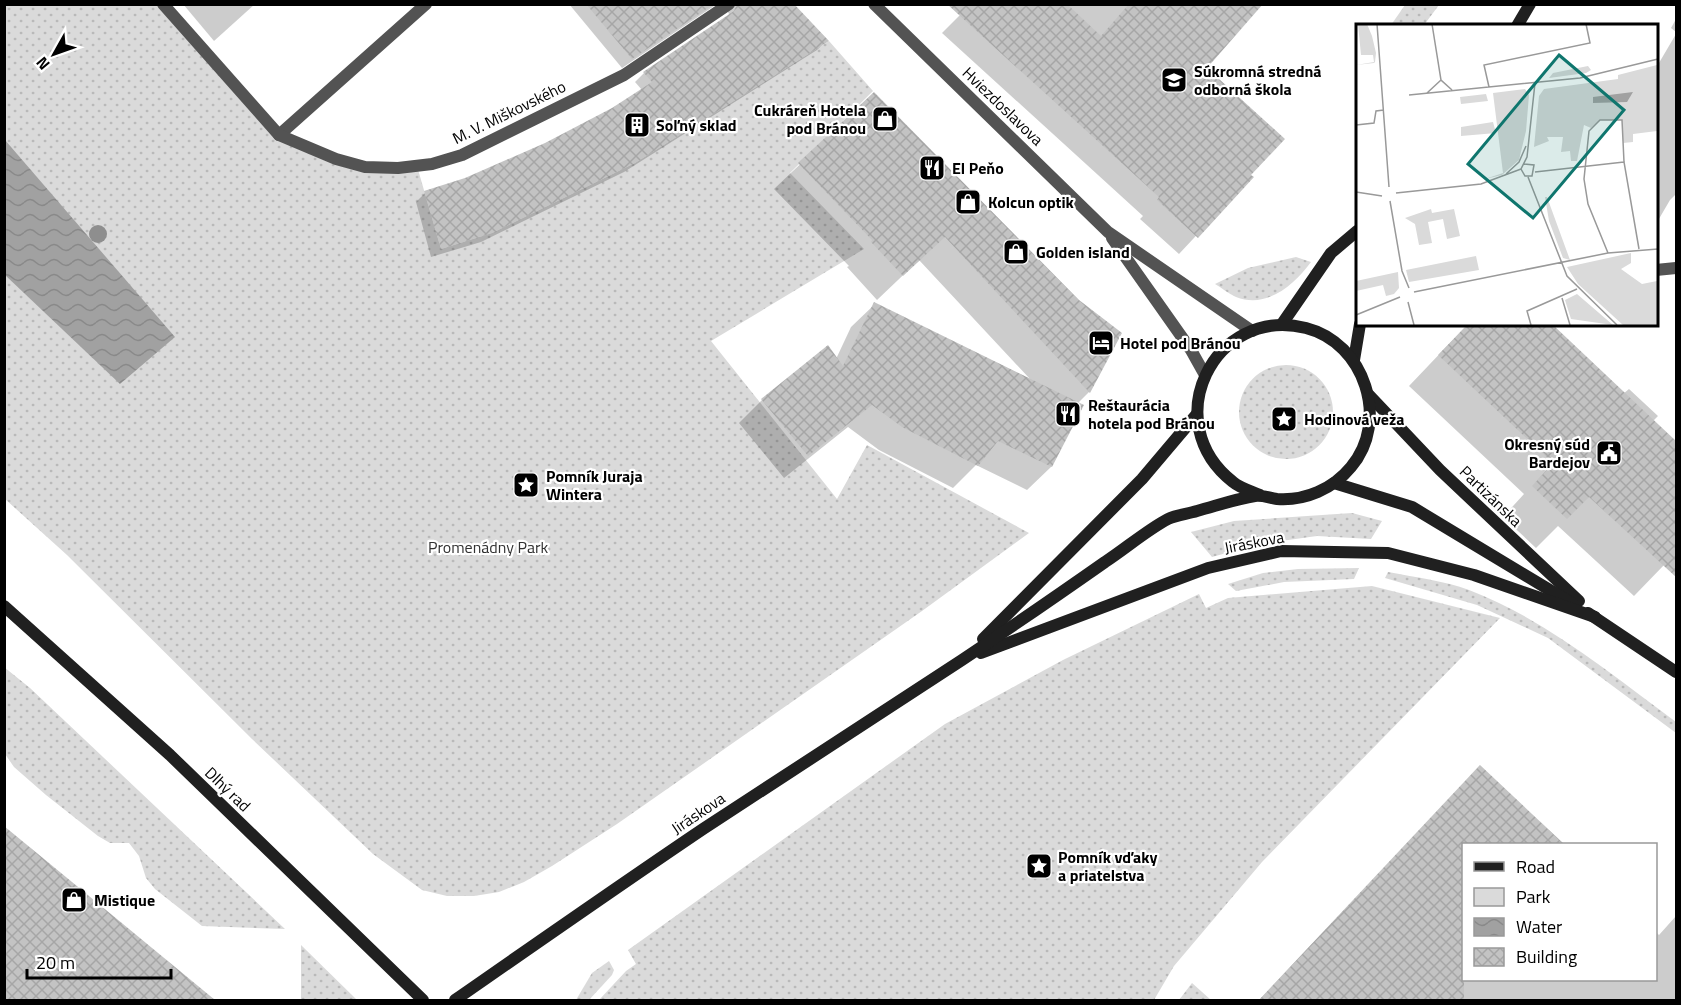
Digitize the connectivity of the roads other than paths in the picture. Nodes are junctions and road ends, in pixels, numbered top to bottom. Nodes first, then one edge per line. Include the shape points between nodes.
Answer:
1 (163, 4) edge
2 (426, 4) edge
3 (729, 4) edge
4 (874, 4) edge
5 (1530, 4) edge
6 (1518, 24) edge
7 (279, 135) junction
8 (1108, 232) junction
9 (1356, 232) edge
10 (1677, 268) edge
11 (1657, 270) edge
12 (1282, 324) junction
13 (1360, 326) edge
14 (1252, 331) junction
15 (1354, 360) junction
16 (1205, 375) junction
17 (1369, 395) junction
18 (1197, 414) junction
19 (1334, 483) junction
20 (1260, 495) junction
21 (4, 606) edge
22 (1595, 617) junction
23 (963, 659) junction
24 (1677, 672) edge
25 (423, 1000) edge
26 (455, 1000) edge

1 - 7 street, M. V. Miškovského
2 - 7 street
3 - 7 street, M. V. Miškovského via 624,75 462,155 432,164 365,167
4 - 8 street, Hviezdoslavova
5 - 6 street
8 - 14 street, Hviezdoslavova
8 - 16 street, Hviezdoslavova
9 - 12 street via 1331,253
10 - 11 street
12 - 14 street
12 - 15 street via 1309,329 1334,341
13 - 15 street
14 - 16 street via 1232,341 1216,356
15 - 17 street
16 - 18 street
17 - 19 street via 1365,445 1352,466
17 - 22 street, Partizánska via 1440,470
18 - 20 street via 1202,441 1215,465 1234,484
18 - 23 street, Jiráskova via 1142,479
19 - 20 street via 1298,498
19 - 22 street, Partizánska via 1412,507
20 - 23 street, Jiráskova via 1169,519
21 - 25 street, Dlhý rad via 170,755
22 - 23 street, Jiráskova via 1474,574 1388,553 1281,551 1208,568
22 - 24 street, Partizánska
23 - 26 street, Jiráskova via 703,829

